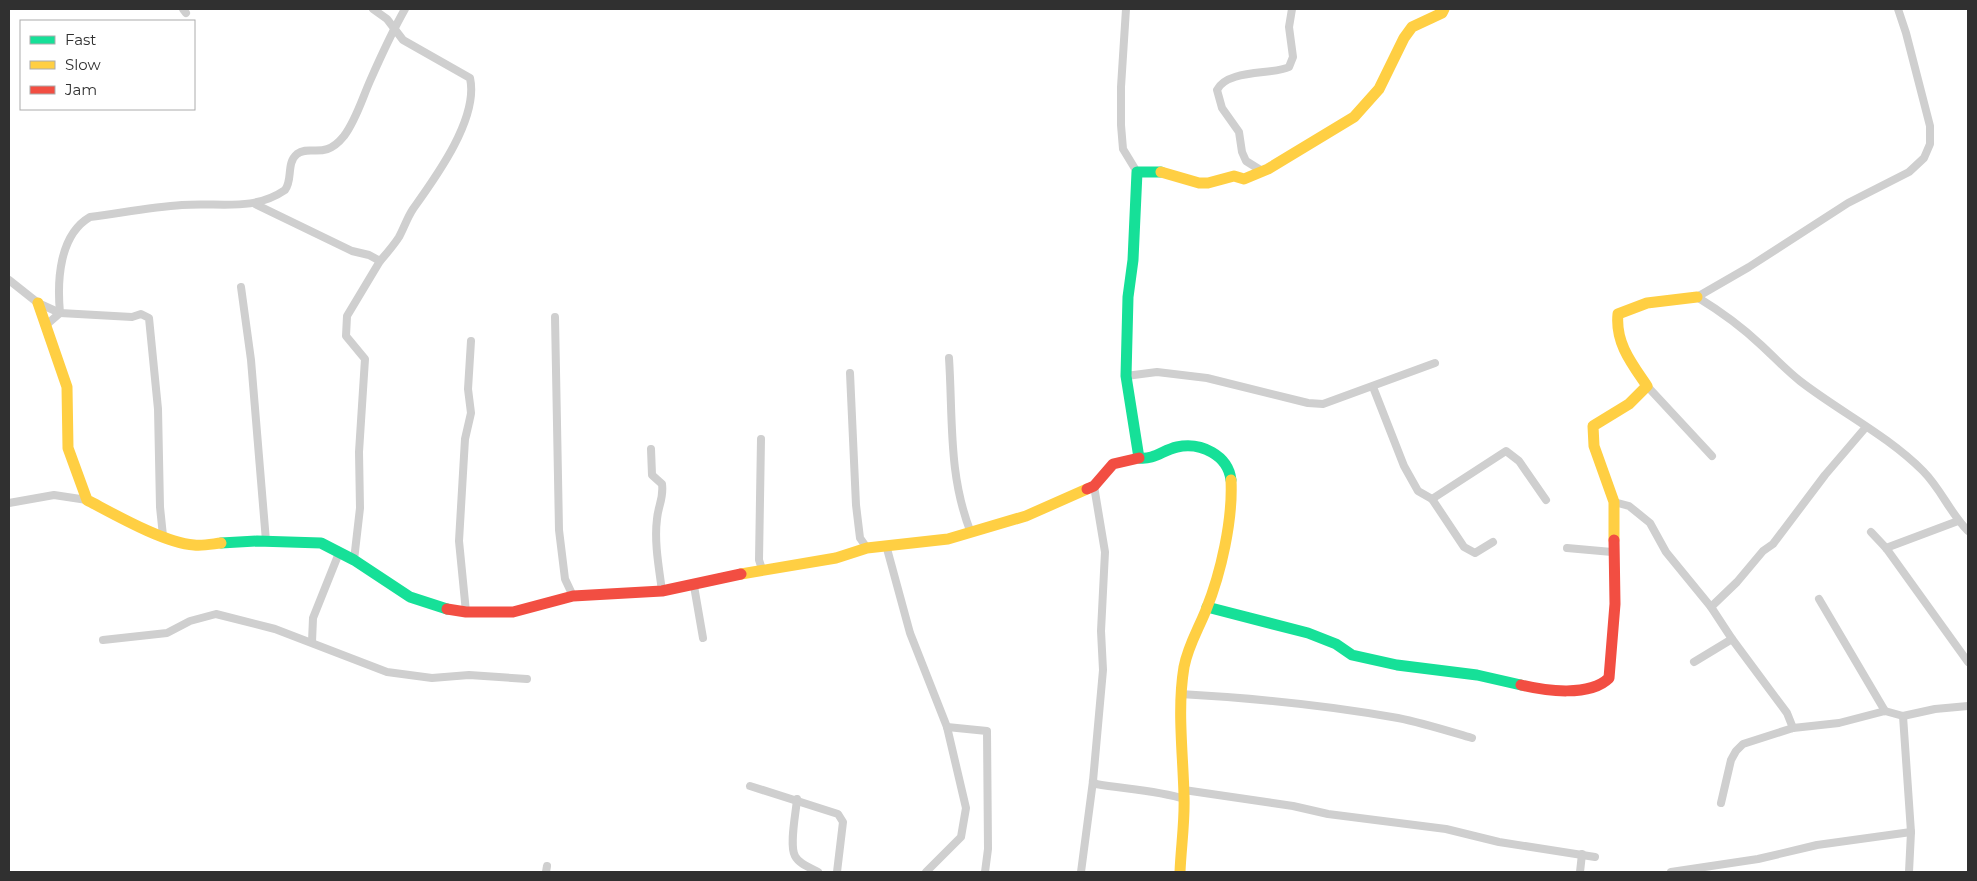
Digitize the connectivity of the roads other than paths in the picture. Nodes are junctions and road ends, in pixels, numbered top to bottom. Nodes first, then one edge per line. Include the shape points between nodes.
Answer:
1 (373, 9) edge
2 (405, 9) edge
3 (1126, 9) edge
4 (1292, 9) edge
5 (1444, 9) edge
6 (1898, 9) edge
7 (393, 29) junction
8 (1262, 171) junction
9 (1137, 172) junction
10 (255, 204) junction
11 (380, 261) junction
12 (9, 280) edge
13 (241, 287) dead end
14 (1697, 297) junction
15 (38, 304) junction
16 (60, 313) junction
17 (555, 317) dead end
18 (45, 326) junction
19 (471, 341) dead end
20 (949, 358) dead end
21 (1435, 363) dead end
22 (850, 373) dead end
23 (1126, 376) junction
24 (1647, 386) junction
25 (1373, 387) junction
26 (1866, 426) junction
27 (761, 439) dead end
28 (651, 449) dead end
29 (1712, 456) dead end
30 (1139, 458) junction
31 (1094, 486) junction
32 (1432, 499) junction
33 (87, 500) junction
34 (1546, 500) dead end
35 (1614, 502) junction
36 (9, 504) edge
37 (1958, 521) junction
38 (1968, 531) edge
39 (971, 532) junction
40 (1871, 532) dead end
41 (163, 536) junction
42 (266, 541) junction
43 (1493, 542) dead end
44 (886, 545) junction
45 (867, 548) junction
46 (1567, 548) dead end
47 (1886, 548) junction
48 (1612, 552) junction
49 (339, 553) junction
50 (354, 560) junction
51 (762, 569) junction
52 (694, 586) junction
53 (662, 591) junction
54 (573, 596) junction
55 (1819, 599) dead end
56 (1711, 606) junction
57 (1207, 607) junction
58 (466, 612) junction
59 (702, 638) dead end
60 (1732, 639) junction
61 (103, 640) dead end
62 (312, 642) junction
63 (1694, 662) dead end
64 (1968, 662) edge
65 (527, 679) dead end
66 (1180, 694) junction
67 (1968, 706) edge
68 (1884, 711) junction
69 (1903, 716) junction
70 (947, 727) junction
71 (1793, 728) junction
72 (1472, 738) dead end
73 (1093, 781) junction
74 (750, 786) dead end
75 (1184, 795) junction
76 (797, 800) junction
77 (1721, 803) dead end
78 (1911, 832) junction
79 (1582, 854) junction
80 (1595, 857) dead end
81 (818, 872) edge
82 (837, 872) edge
83 (926, 872) edge
84 (985, 872) edge
85 (1081, 872) edge
86 (1180, 872) edge
87 (1580, 872) edge
88 (1671, 872) edge
89 (1909, 872) edge

1 - 7 street
2 - 7 street
3 - 9 street via 1121,125 1123,149
4 - 8 street via 1289,27 1293,57 1289,67 1251,73 1222,84 1217,90 1222,108 1238,132 1246,161
5 - 8 street via 1442,13 1412,27 1379,89 1364,108 1338,127
6 - 14 street via 1930,126 1930,144 1924,158 1909,172 1848,203
7 - 10 street via 344,136 330,148 297,154 285,190
7 - 11 street via 403,40 466,74 472,85 463,128 433,183
8 - 9 street via 1244,179 1234,176 1199,184 1156,170
9 - 23 street
10 - 11 street via 352,251
10 - 16 street via 181,205 90,217 78,226 67,242 58,293
11 - 50 street via 347,316 346,336 365,359 359,452 360,508
12 - 15 street
13 - 42 street via 251,360
14 - 24 street via 1660,301 1618,314 1617,331 1622,345
14 - 26 street via 1733,322 1801,382
15 - 16 street
15 - 18 street
16 - 18 street
16 - 41 street via 132,317 140,314 148,318 158,409
17 - 54 street via 559,530 565,579
18 - 33 street via 67,387 68,448
19 - 58 street via 470,413 465,439 459,541
20 - 39 street via 955,478 960,506
21 - 25 street
22 - 45 street via 856,505 860,538
23 - 25 street via 1157,372 1207,378 1323,404
23 - 30 street
24 - 29 street
24 - 35 street via 1629,404 1593,426 1594,446
25 - 32 street via 1404,466 1418,491
26 - 37 street via 1922,470 1939,489
26 - 56 street via 1773,544
27 - 51 street via 759,560
28 - 53 street via 652,475 662,484 664,496 657,519
30 - 31 street via 1114,464
30 - 57 street via 1152,460 1176,447 1200,448 1214,453 1230,470 1230,505
31 - 39 street via 1026,516
31 - 73 street via 1105,552 1102,687
32 - 34 street via 1506,451 1519,461
32 - 43 street via 1464,547 1475,553
33 - 36 street via 54,495
33 - 41 street
35 - 48 street
35 - 56 street via 1629,506 1650,523 1666,552
37 - 38 street
37 - 47 street
39 - 44 street via 948,539
40 - 47 street
41 - 42 street via 193,545
42 - 49 street via 321,544
44 - 45 street
44 - 70 street via 912,641
45 - 51 street via 836,558
46 - 48 street
47 - 64 street
48 - 57 street via 1614,604 1609,678 1603,684 1572,690 1541,690 1477,675 1426,670 1352,655 1336,644 1308,633
49 - 50 street
49 - 62 street via 313,618
50 - 58 street via 410,597
51 - 52 street
52 - 53 street
52 - 59 street
53 - 54 street
54 - 58 street via 513,612
55 - 68 street
56 - 60 street
57 - 66 street via 1188,648
60 - 63 street
60 - 71 street via 1787,714
61 - 62 street via 167,633 190,621 216,614
62 - 65 street via 387,672 432,678 469,675
66 - 72 street via 1247,698 1357,712 1400,719
66 - 75 street
67 - 69 street
68 - 69 street
68 - 71 street via 1839,723
69 - 78 street
70 - 83 street via 966,808 964,826 955,845
70 - 84 street via 987,731 988,849
71 - 77 street via 1743,744 1736,751
73 - 75 street via 1136,791
73 - 85 street
74 - 76 street
75 - 79 street via 1248,798 1328,814 1446,829 1499,842
75 - 86 street
76 - 81 street via 795,856
76 - 82 street via 842,818
78 - 88 street via 1817,845 1758,859
78 - 89 street
79 - 80 street
79 - 87 street

